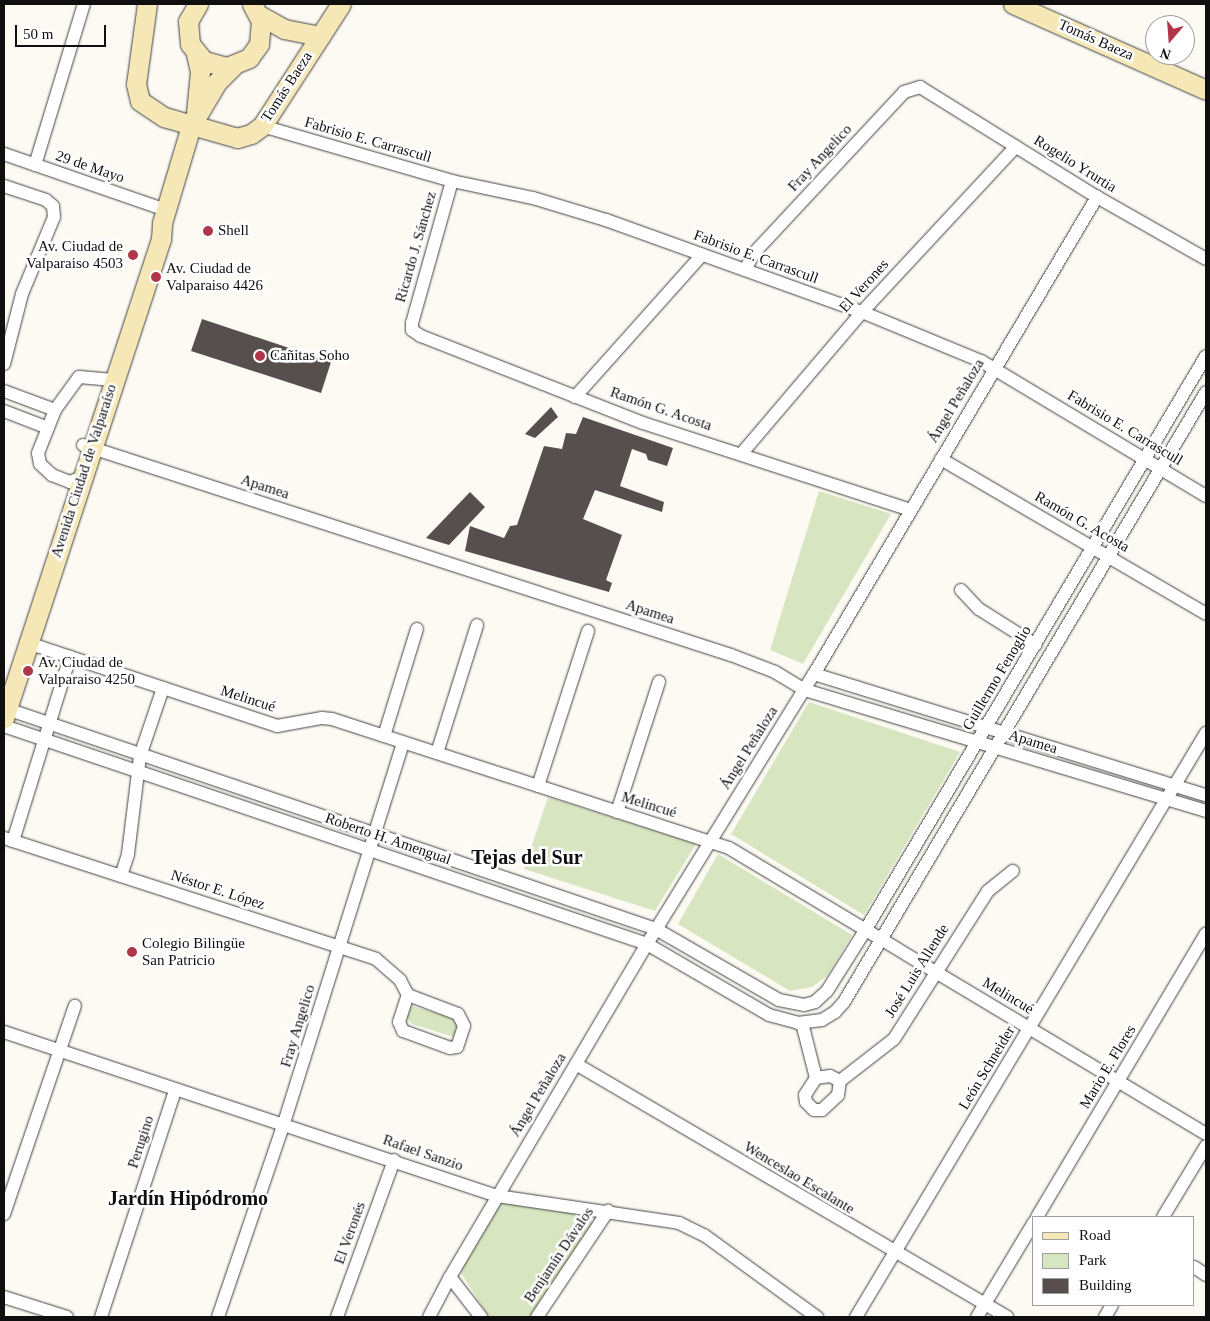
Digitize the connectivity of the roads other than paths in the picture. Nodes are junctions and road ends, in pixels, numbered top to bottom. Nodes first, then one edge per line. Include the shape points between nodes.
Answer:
1 (84, 4) edge
2 (147, 4) edge
3 (181, 4) edge
4 (198, 4) edge
5 (341, 4) edge
6 (1013, 4) edge
7 (256, 8) edge
8 (187, 32) junction
9 (296, 32) junction
10 (320, 36) junction
11 (260, 44) junction
12 (196, 54) junction
13 (233, 66) junction
14 (1206, 90) edge
15 (930, 91) joint
16 (194, 120) junction
17 (262, 126) junction
18 (1016, 146) junction
19 (4, 154) edge
20 (35, 165) junction
21 (452, 181) junction
22 (4, 186) edge
23 (1097, 197) junction
24 (164, 217) junction
25 (702, 255) junction
26 (1206, 259) edge
27 (745, 270) junction
28 (862, 312) junction
29 (412, 322) joint
30 (1206, 356) edge
31 (4, 364) edge
32 (995, 369) junction
33 (109, 379) junction
34 (4, 391) edge
35 (1206, 392) edge
36 (575, 397) junction
37 (55, 410) junction
38 (4, 411) edge
39 (48, 428) junction
40 (87, 446) junction
41 (742, 453) junction
42 (941, 459) junction
43 (1145, 459) junction
44 (1161, 469) junction
45 (76, 479) junction
46 (1206, 496) edge
47 (910, 510) junction
48 (1093, 548) junction
49 (1109, 557) junction
50 (961, 590) dead end
51 (1206, 614) edge
52 (477, 626) dead end
53 (417, 629) dead end
54 (588, 631) dead end
55 (28, 643) junction
56 (1036, 645) junction
57 (70, 657) junction
58 (814, 674) junction
59 (4, 682) edge
60 (659, 682) dead end
61 (163, 688) junction
62 (805, 690) junction
63 (4, 715) edge
64 (49, 724) junction
65 (986, 728) junction
66 (1005, 733) junction
67 (1206, 733) edge
68 (384, 736) junction
69 (44, 739) junction
70 (403, 742) junction
71 (978, 742) junction
72 (996, 748) junction
73 (437, 753) junction
74 (140, 756) junction
75 (140, 772) junction
76 (538, 786) junction
77 (1174, 786) junction
78 (1206, 795) edge
79 (1166, 799) junction
80 (1206, 811) edge
81 (616, 812) junction
82 (375, 834) junction
83 (8, 840) edge
84 (710, 841) junction
85 (370, 850) junction
86 (1013, 871) dead end
87 (120, 876) junction
88 (656, 929) junction
89 (866, 929) junction
90 (1206, 934) edge
91 (882, 939) junction
92 (647, 944) junction
93 (339, 946) junction
94 (936, 971) junction
95 (408, 994) junction
96 (804, 1005) joint
97 (75, 1006) dead end
98 (806, 1023) junction
99 (1030, 1028) junction
100 (4, 1032) edge
101 (62, 1052) junction
102 (576, 1064) junction
103 (816, 1078) junction
104 (840, 1081) junction
105 (1118, 1081) junction
106 (175, 1091) junction
107 (284, 1126) junction
108 (1206, 1134) edge
109 (1206, 1146) edge
110 (394, 1160) junction
111 (498, 1196) junction
112 (608, 1211) junction
113 (4, 1214) edge
114 (1038, 1216) edge
115 (1164, 1216) edge
116 (1032, 1225) edge
117 (894, 1254) junction
118 (1195, 1268) edge
119 (1206, 1274) edge
120 (450, 1277) junction
121 (4, 1297) edge
122 (985, 1304) junction
123 (1111, 1306) edge
124 (67, 1317) edge
125 (101, 1317) edge
126 (218, 1317) edge
127 (337, 1317) edge
128 (429, 1317) edge
129 (481, 1317) edge
130 (537, 1317) edge
131 (817, 1317) edge
132 (856, 1317) edge
133 (977, 1317) edge
134 (1007, 1317) edge
135 (1105, 1317) edge

1 - 20 street
2 - 16 main road, Tomás Baeza via 137,94 153,112
3 - 8 main road
4 - 8 main road via 190,15
5 - 10 main road, Tomás Baeza
6 - 14 main road, Tomás Baeza
7 - 9 main road via 275,26
7 - 11 main road via 262,27
8 - 12 main road
9 - 10 main road
9 - 11 main road via 272,34
10 - 17 main road, Tomás Baeza
11 - 13 main road via 249,58
12 - 13 main road via 210,64
12 - 16 main road via 200,72
13 - 16 main road via 217,82
15 - 18 street, Rogelio Yrurtia
15 - 27 street, Fray Angelico via 920,87 904,92 754,253
16 - 17 main road, Tomás Baeza via 236,138 251,134
16 - 24 main road, Avenida Ciudad de Valparaíso
17 - 21 street, Fabrisio E. Carrascull
18 - 23 street, Rogelio Yrurtia
18 - 28 street, El Verones
19 - 20 street, 29 de Mayo
20 - 24 street, 29 de Mayo
21 - 25 street, Fabrisio E. Carrascull via 533,198
21 - 29 street, Ricardo J. Sánchez
22 - 31 street via 46,200 53,206 54,217 22,294
23 - 26 street, Rogelio Yrurtia
23 - 32 street, Ángel Peñaloza
24 - 33 main road, Avenida Ciudad de Valparaíso via 152,236
25 - 27 street, Fabrisio E. Carrascull
25 - 36 street
27 - 28 street, Fabrisio E. Carrascull
28 - 32 street, Fabrisio E. Carrascull
28 - 41 street, El Verones
29 - 36 street, Ramón G. Acosta via 412,330 421,336
30 - 43 street, Guillermo Fenoglio
32 - 42 street, Ángel Peñaloza
32 - 43 street, Fabrisio E. Carrascull
33 - 37 street via 79,377
33 - 40 main road, Avenida Ciudad de Valparaíso
34 - 37 street
35 - 44 street
36 - 41 street, Ramón G. Acosta via 643,423
37 - 39 street
38 - 39 street
39 - 45 street via 38,453 40,464 52,475
40 - 45 main road, Avenida Ciudad de Valparaíso
40 - 62 street, Apamea via 731,655 775,672
41 - 47 street, Ramón G. Acosta
42 - 47 street, Ángel Peñaloza
42 - 48 street, Ramón G. Acosta
43 - 44 street, Fabrisio E. Carrascull
43 - 48 street, Guillermo Fenoglio
44 - 46 street, Fabrisio E. Carrascull
44 - 49 street
45 - 55 main road, Avenida Ciudad de Valparaíso
45 - 59 main road, Avenida Ciudad de Valparaíso
47 - 58 street, Ángel Peñaloza
48 - 49 street, Ramón G. Acosta
48 - 56 street, Guillermo Fenoglio
49 - 51 street, Ramón G. Acosta
49 - 66 street
50 - 56 street via 979,609
52 - 73 street
53 - 68 street
54 - 76 street
55 - 57 street, Melincué
55 - 63 main road, Avenida Ciudad de Valparaíso
56 - 65 street, Guillermo Fenoglio
57 - 61 street, Melincué
57 - 64 street
58 - 62 street, Ángel Peñaloza
58 - 65 street, Apamea
60 - 81 street
61 - 68 street, Melincué via 278,726 322,718
61 - 74 street
62 - 71 street, Apamea
62 - 84 street, Ángel Peñaloza
63 - 64 street, Roberto H. Amengual
63 - 69 street, Roberto H. Amengual
64 - 69 street
64 - 74 street, Roberto H. Amengual
65 - 66 street, Apamea
65 - 71 street, Guillermo Fenoglio
66 - 72 street
66 - 77 street, Apamea
67 - 77 street, León Schneider
68 - 70 street, Melincué
69 - 75 street, Roberto H. Amengual
69 - 83 street
70 - 73 street, Melincué
70 - 82 street, Fray Angelico
71 - 72 street, Apamea
71 - 89 street, Guillermo Fenoglio
72 - 79 street, Apamea
72 - 91 street
73 - 76 street, Melincué
74 - 75 street
74 - 82 street, Roberto H. Amengual
75 - 85 street, Roberto H. Amengual
75 - 87 street via 128,854
76 - 81 street, Melincué
77 - 78 street, Apamea
77 - 79 street, León Schneider
79 - 80 street, Apamea
79 - 99 street, León Schneider
81 - 84 street, Melincué
82 - 85 street, Fray Angelico
82 - 88 street, Roberto H. Amengual
83 - 87 street, Néstor E. López
84 - 88 street, Ángel Peñaloza
84 - 89 street, Melincué via 743,855
85 - 92 street, Roberto H. Amengual
85 - 93 street, Fray Angelico
86 - 94 street, José Luis Allende via 988,892
87 - 93 street, Néstor E. López
88 - 92 street, Ángel Peñaloza
88 - 96 street, Roberto H. Amengual via 779,1000
89 - 91 street, Melincué
89 - 96 street, Guillermo Fenoglio via 827,991 815,1002
90 - 105 street, Mario E. Flores
91 - 94 street, Melincué
91 - 98 street via 835,1012
92 - 98 street, Roberto H. Amengual via 769,1015
92 - 102 street, Ángel Peñaloza
93 - 95 street, Néstor E. López via 385,966
93 - 107 street, Fray Angelico
94 - 99 street, Melincué
94 - 104 street, José Luis Allende via 894,1039
95 - 95 street, Néstor E. López via 458,1014 464,1026 457,1047 450,1048 402,1031 399,1022
97 - 101 street
98 - 103 street
99 - 105 street, Melincué
99 - 117 street, León Schneider
100 - 101 street, Rafael Sanzio
101 - 106 street, Rafael Sanzio
101 - 113 street
102 - 111 street, Ángel Peñaloza
102 - 117 street, Wenceslao Escalante
103 - 104 street via 830,1076
103 - 104 street, José Luis Allende via 805,1095 806,1102 814,1110 822,1110 833,1102
105 - 108 street, Melincué
105 - 114 street, Mario E. Flores
106 - 107 street, Rafael Sanzio
106 - 125 street, Perugino
107 - 110 street, Rafael Sanzio
107 - 126 street, Fray Angelico
109 - 115 street
110 - 111 street, Rafael Sanzio
110 - 127 street, El Veronés
111 - 112 street, Rafael Sanzio
111 - 120 street, Ángel Peñaloza
112 - 130 street, Benjamín Dávalos
112 - 131 street, Rafael Sanzio via 679,1223 690,1228
116 - 122 street
117 - 122 street, Wenceslao Escalante
117 - 132 street, León Schneider
118 - 119 street
120 - 128 street, Ángel Peñaloza
120 - 129 street
121 - 124 street
122 - 133 street
122 - 134 street, Wenceslao Escalante
123 - 135 street

